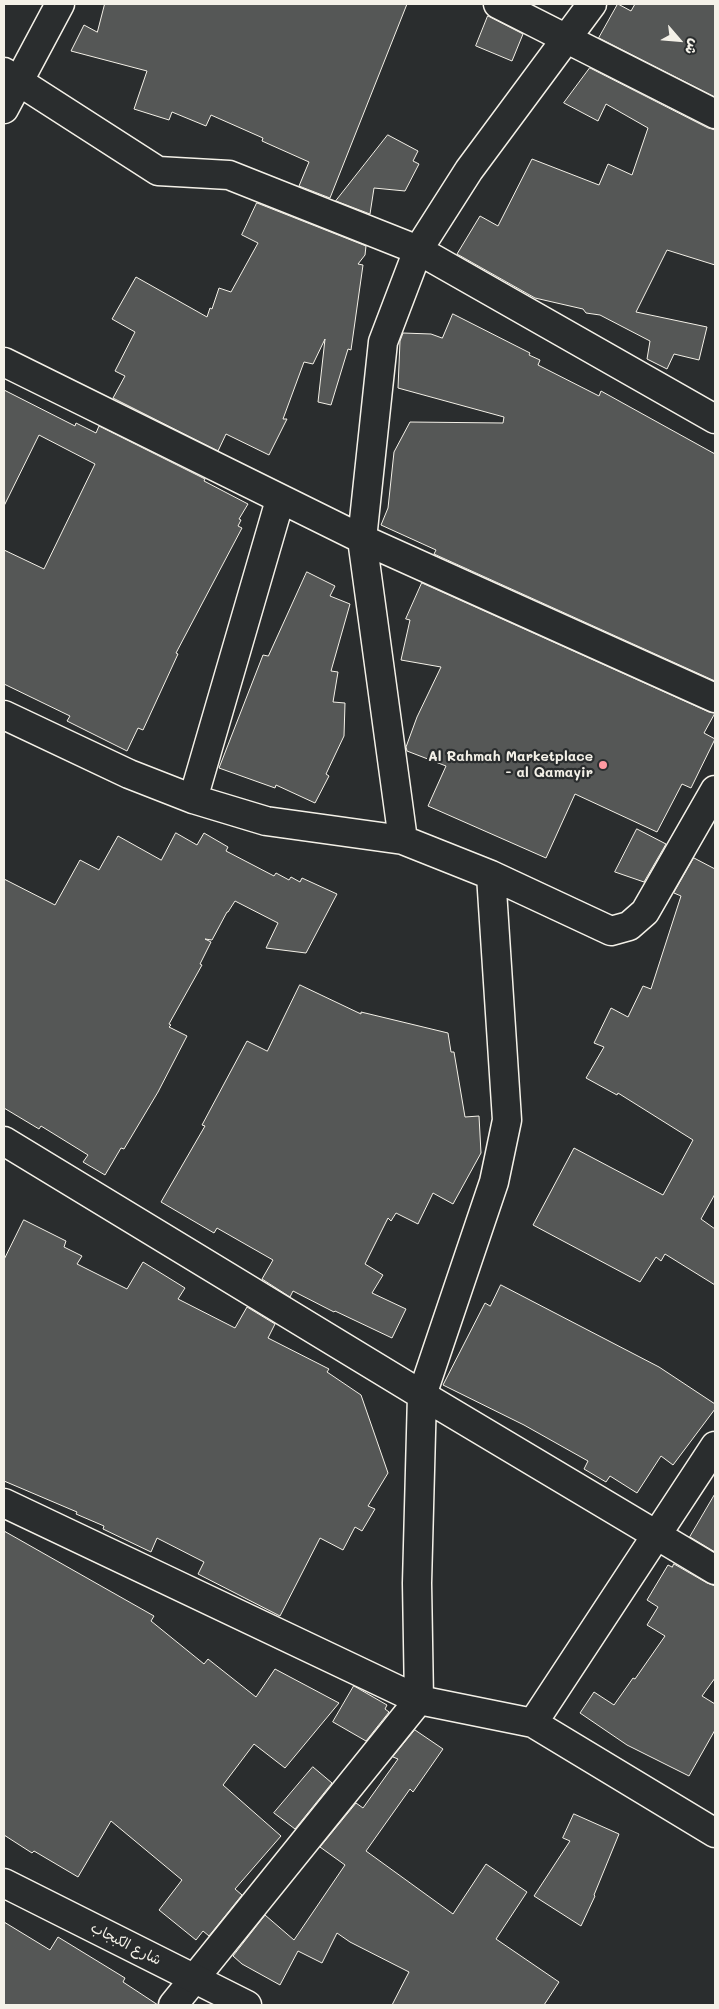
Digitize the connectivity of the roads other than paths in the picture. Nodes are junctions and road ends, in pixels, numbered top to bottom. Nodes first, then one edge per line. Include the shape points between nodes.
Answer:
1 (60, 4) edge
2 (498, 4) edge
3 (592, 4) edge
4 (566, 39) junction
5 (11, 77) edge
6 (4, 109) edge
7 (715, 114) edge
8 (418, 250) junction
9 (4, 362) edge
10 (715, 419) edge
11 (280, 500) junction
12 (362, 540) junction
13 (715, 698) edge
14 (4, 715) edge
15 (715, 790) edge
16 (193, 799) junction
17 (402, 840) junction
18 (490, 875) junction
19 (4, 1140) edge
20 (422, 1395) junction
21 (715, 1446) edge
22 (4, 1503) edge
23 (656, 1535) junction
24 (715, 1570) edge
25 (418, 1700) junction
26 (533, 1723) junction
27 (715, 1833) edge
28 (4, 1883) edge
29 (195, 1978) junction
30 (173, 2005) edge
31 (247, 2005) edge

1 - 5 street
2 - 4 street
3 - 4 street
4 - 7 street
4 - 8 street via 468,170
5 - 6 street
5 - 8 street via 158,171 229,175
8 - 10 street
8 - 12 street via 383,342
9 - 11 street
11 - 12 street
11 - 16 street
12 - 13 street
12 - 17 street
14 - 16 street via 129,774
15 - 18 street via 645,912 629,926 610,930
16 - 17 street via 266,821
17 - 18 street
18 - 20 street via 508,1120 494,1182
19 - 20 street
20 - 23 street
20 - 25 street via 417,1583
21 - 23 street
22 - 25 street
23 - 24 street
23 - 26 street
25 - 26 street
25 - 29 street
26 - 27 street
28 - 29 street, شارع الكبجاب
29 - 30 street
29 - 31 street, شارع الكبجاب

